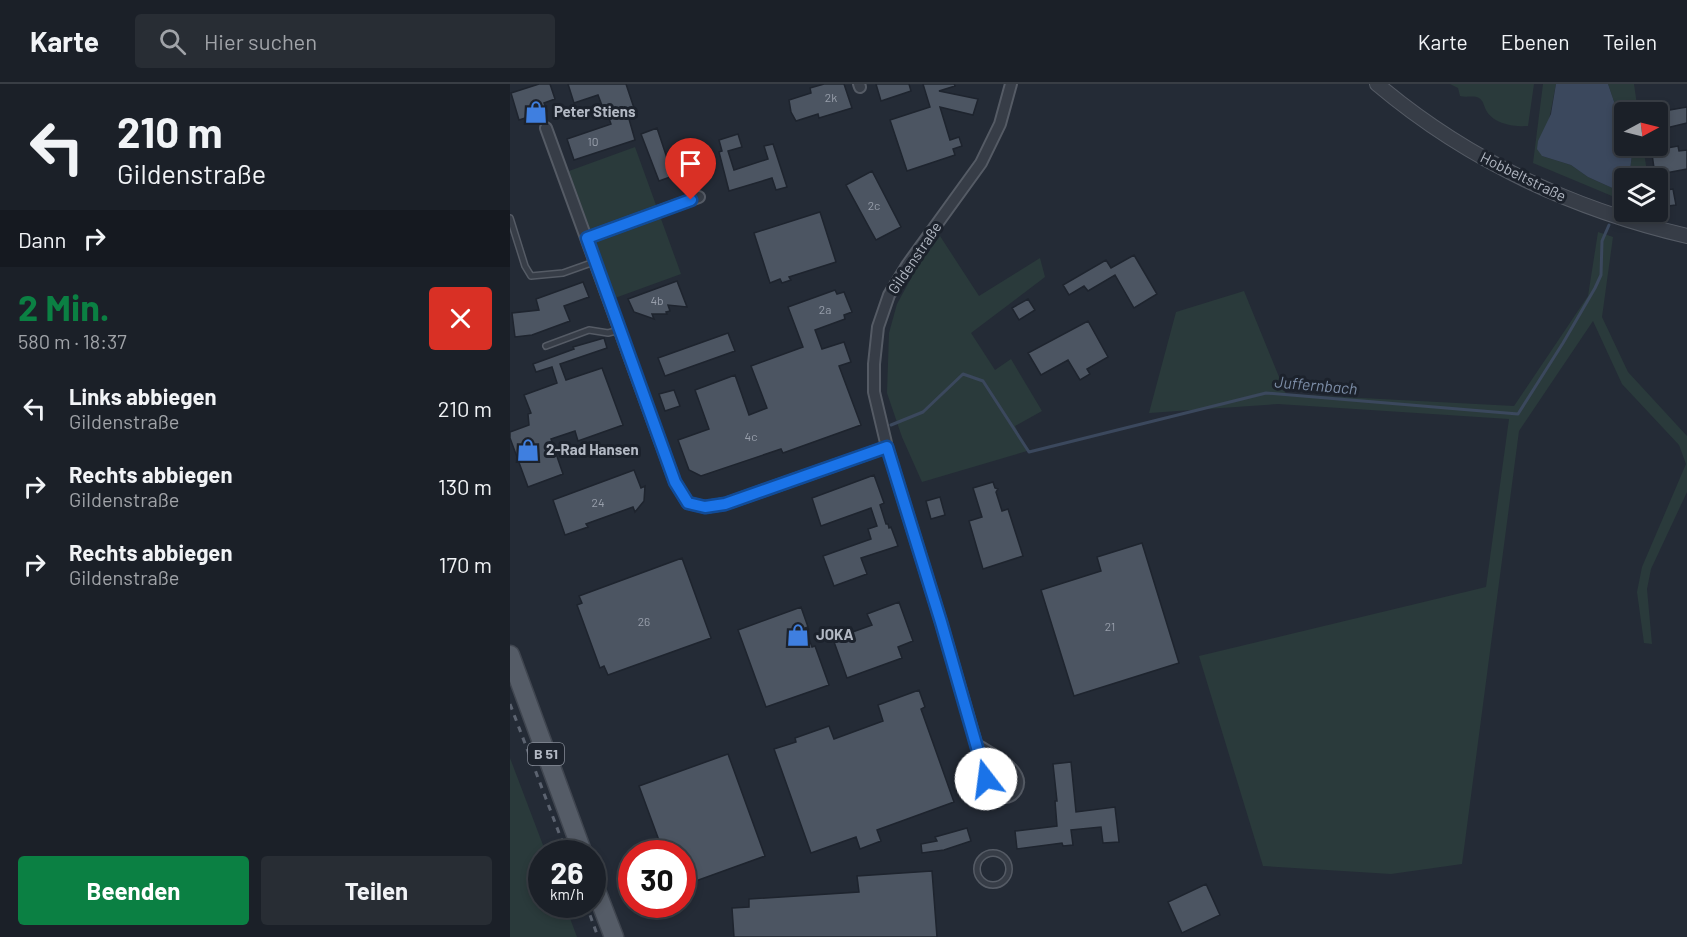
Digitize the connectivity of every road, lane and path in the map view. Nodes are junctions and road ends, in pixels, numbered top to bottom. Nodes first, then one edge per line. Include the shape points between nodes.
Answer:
1 (1011, 84) edge
2 (1377, 84) edge
3 (546, 128) dead end
4 (699, 197) dead end
5 (510, 218) edge
6 (1687, 236) edge
7 (587, 238) junction
8 (596, 262) junction
9 (620, 330) junction
10 (546, 346) dead end
11 (887, 447) junction
12 (510, 655) edge
13 (977, 745) junction
14 (578, 840) edge
15 (982, 880) joint
16 (606, 916) edge
17 (614, 937) edge

1 - 11 street, Gildenstraße via 1000,124 981,163 908,264 881,316 873,364 874,392
2 - 6 street, Hobbeltstraße via 1445,136 1500,168 1605,213
3 - 7 street
4 - 7 street
5 - 8 lane via 531,276 563,273
7 - 8 street
8 - 9 street
9 - 10 lane via 587,330
9 - 11 street via 675,482 688,503 705,507 725,504
11 - 13 street, Gildenstraße
12 - 14 main road, B 51
13 - 13 street, Gildenstraße via 991,795 1011,796 1019,781 1015,771
15 - 15 lane via 995,885 1006,879 1009,866 1004,857 993,853 981,857 977,871
16 - 17 main road

